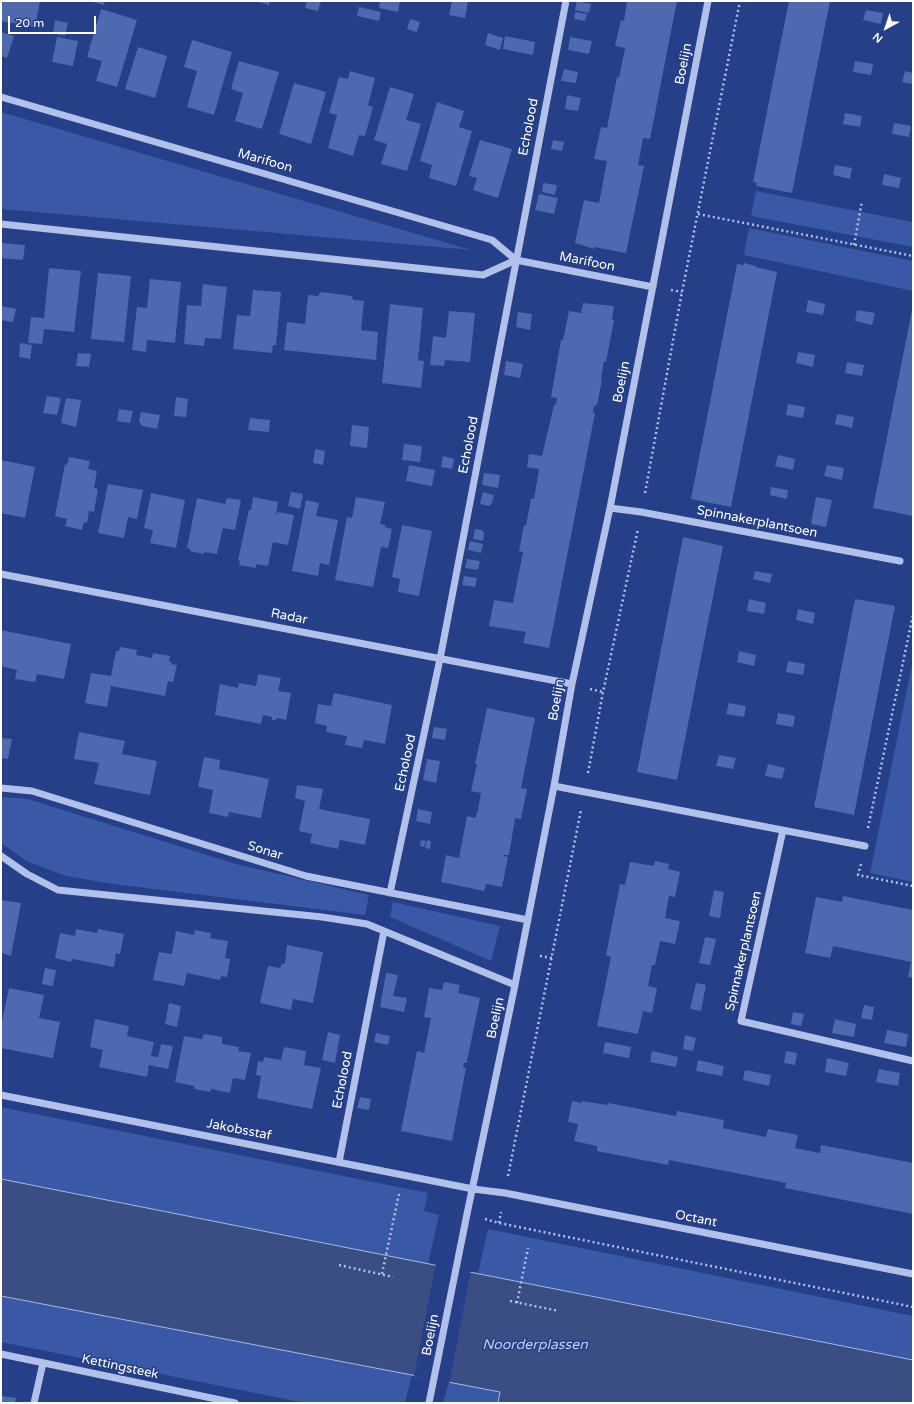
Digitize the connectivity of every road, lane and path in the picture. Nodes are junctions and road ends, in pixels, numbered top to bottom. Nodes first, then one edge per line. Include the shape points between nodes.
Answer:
1 (566, 1) edge
2 (708, 1) edge
3 (740, 1) edge
4 (1, 97) edge
5 (862, 201) dead end
6 (698, 214) junction
7 (1, 224) edge
8 (854, 245) junction
9 (913, 256) edge
10 (516, 260) junction
11 (653, 287) junction
12 (610, 508) junction
13 (641, 512) junction
14 (900, 561) dead end
15 (1, 574) edge
16 (913, 615) edge
17 (440, 659) junction
18 (572, 684) junction
19 (554, 786) junction
20 (1, 788) edge
21 (585, 792) junction
22 (783, 830) junction
23 (865, 846) junction
24 (1, 856) edge
25 (913, 886) edge
26 (390, 893) junction
27 (528, 920) junction
28 (384, 931) junction
29 (516, 985) junction
30 (913, 1061) edge
31 (1, 1095) edge
32 (339, 1162) junction
33 (473, 1189) junction
34 (505, 1193) junction
35 (399, 1194) dead end
36 (528, 1248) dead end
37 (339, 1266) dead end
38 (382, 1274) junction
39 (913, 1274) edge
40 (393, 1277) dead end
41 (510, 1301) dead end
42 (518, 1303) junction
43 (913, 1307) edge
44 (559, 1311) dead end
45 (1, 1354) edge
46 (43, 1363) junction
47 (34, 1403) edge
48 (235, 1403) edge
49 (429, 1403) edge

1 - 10 street, Echolood
2 - 11 street, Boelijn
3 - 6 path
4 - 10 street, Marifoon via 492,240
5 - 8 path
6 - 8 path
6 - 13 path
7 - 10 street via 483,275
8 - 9 path
10 - 11 street, Marifoon
10 - 17 street, Echolood
11 - 12 street, Boelijn
12 - 13 street, Spinnakerplantsoen
12 - 18 street, Boelijn
13 - 14 street, Spinnakerplantsoen
13 - 21 path
15 - 17 street, Radar
16 - 23 path
17 - 18 street, Radar
17 - 26 street, Echolood
18 - 19 street, Boelijn
19 - 21 street
19 - 27 street, Boelijn
20 - 26 street, Sonar via 32,791 306,876
21 - 22 street
21 - 34 path
22 - 23 street
22 - 30 street, Spinnakerplantsoen via 741,1021
23 - 25 path via 858,875
24 - 28 street via 27,874 58,890 322,917 367,924
26 - 27 street, Sonar
27 - 29 street, Boelijn
28 - 29 street
28 - 32 street, Echolood
29 - 33 street, Boelijn
31 - 32 street, Jakobsstaf
32 - 33 street, Jakobsstaf
33 - 34 street, Octant
33 - 49 street, Boelijn
34 - 39 street, Octant
34 - 43 path via 499,1223
35 - 38 path
36 - 42 path
37 - 38 path
38 - 40 path
41 - 42 path
42 - 44 path
45 - 46 street, Kettingsteek
46 - 47 street
46 - 48 street, Kettingsteek

